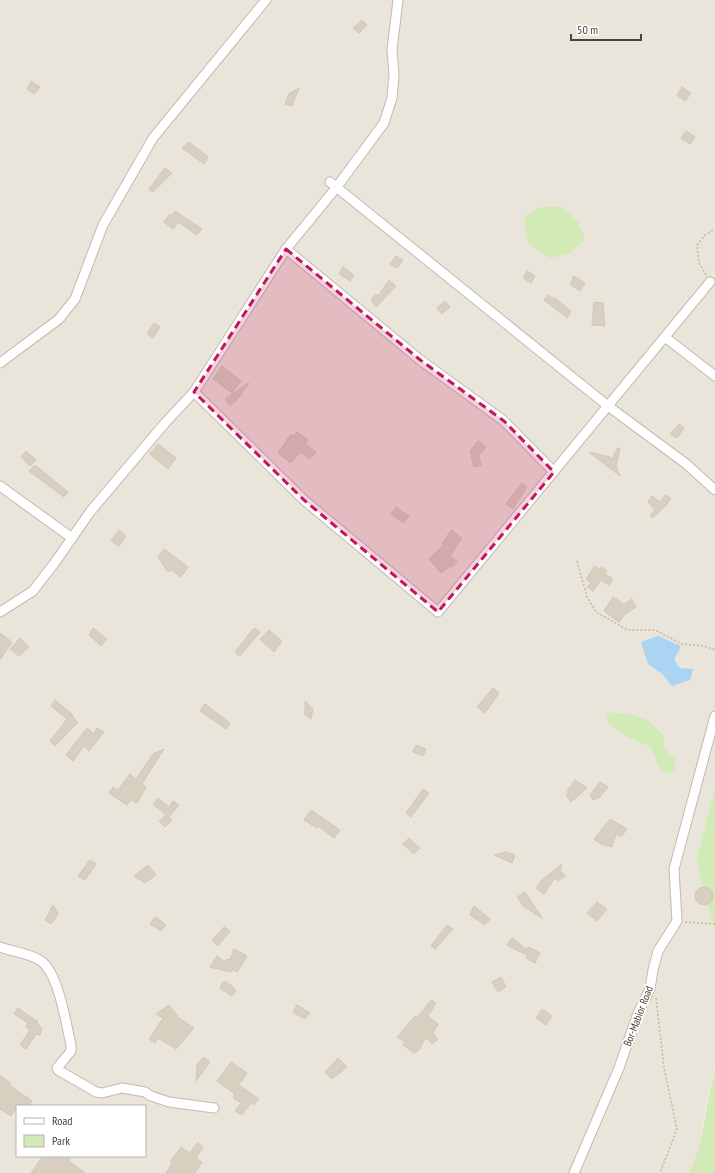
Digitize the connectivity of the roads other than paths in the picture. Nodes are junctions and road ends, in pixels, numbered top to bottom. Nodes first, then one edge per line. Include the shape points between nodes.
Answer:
1 (266, 0) edge
2 (398, 0) edge
3 (333, 185) junction
4 (286, 249) junction
5 (710, 282) road end
6 (665, 336) junction
7 (0, 363) edge
8 (715, 376) edge
9 (194, 392) junction
10 (608, 406) junction
11 (554, 472) junction
12 (0, 486) edge
13 (715, 490) edge
14 (72, 538) junction
15 (0, 612) edge
16 (715, 716) edge
17 (0, 947) edge
18 (214, 1108) dead end
19 (574, 1173) edge

1 - 7 street via 153,138 103,225 75,299 59,320
2 - 3 street via 392,50 392,98 384,123
3 - 4 street
3 - 10 street
4 - 9 street
4 - 11 street via 419,359 504,421
5 - 6 street
6 - 8 street
6 - 10 street
9 - 11 street via 304,500 438,612
9 - 14 street via 123,471
10 - 11 street
10 - 13 street via 684,463
12 - 14 street
14 - 15 street via 32,591
16 - 19 street, Bor-Mabior Road via 674,869 677,921 658,951 650,988
17 - 18 street via 42,962 55,983 71,1045 71,1051 58,1070 96,1092 122,1088 145,1092 169,1102

